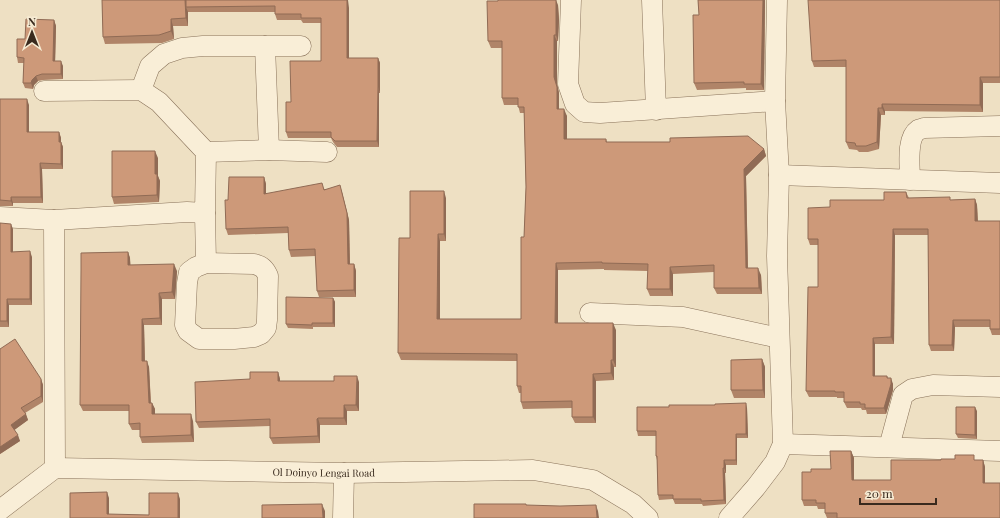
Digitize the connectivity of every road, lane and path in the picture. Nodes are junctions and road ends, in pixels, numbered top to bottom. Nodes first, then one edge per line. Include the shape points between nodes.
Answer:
1 (570, 0) edge
2 (652, 0) edge
3 (777, 0) edge
4 (265, 46) junction
5 (302, 46) dead end
6 (141, 90) junction
7 (44, 91) dead end
8 (775, 101) junction
9 (656, 110) junction
10 (1000, 126) edge
11 (269, 150) junction
12 (206, 152) junction
13 (327, 152) dead end
14 (779, 175) junction
15 (910, 180) junction
16 (1000, 183) edge
17 (205, 213) junction
18 (0, 217) edge
19 (54, 220) junction
20 (206, 263) junction
21 (590, 313) dead end
22 (779, 338) junction
23 (1000, 387) edge
24 (783, 444) junction
25 (889, 447) junction
26 (1000, 451) edge
27 (55, 468) junction
28 (344, 472) junction
29 (0, 510) edge
30 (343, 518) edge
31 (648, 518) edge
32 (729, 518) edge

1 - 9 street via 568,84 575,104 584,112 600,114
2 - 9 street
3 - 8 street
4 - 5 street
4 - 6 street via 203,46 182,48 164,54 150,66
4 - 11 street
6 - 7 street
6 - 12 street via 159,102
8 - 9 street
8 - 14 street
10 - 15 street via 924,128 918,131 912,139 910,149
11 - 12 street
11 - 13 street
12 - 17 street
14 - 15 street
14 - 22 street
15 - 16 street
17 - 19 street
17 - 20 street
18 - 19 street
19 - 27 street
20 - 20 street via 254,264 266,271 267,320 266,328 261,334 234,339 199,339 188,331 186,325 189,272
21 - 22 street via 683,318
22 - 24 street
23 - 25 street via 933,384 912,389 903,395
24 - 25 street
24 - 32 street via 775,462
25 - 26 street
27 - 28 street, Ol Doinyo Lengai Road
27 - 29 street
28 - 30 street
28 - 31 street, Ol Doinyo Lengai Road via 532,470 593,480 633,504

